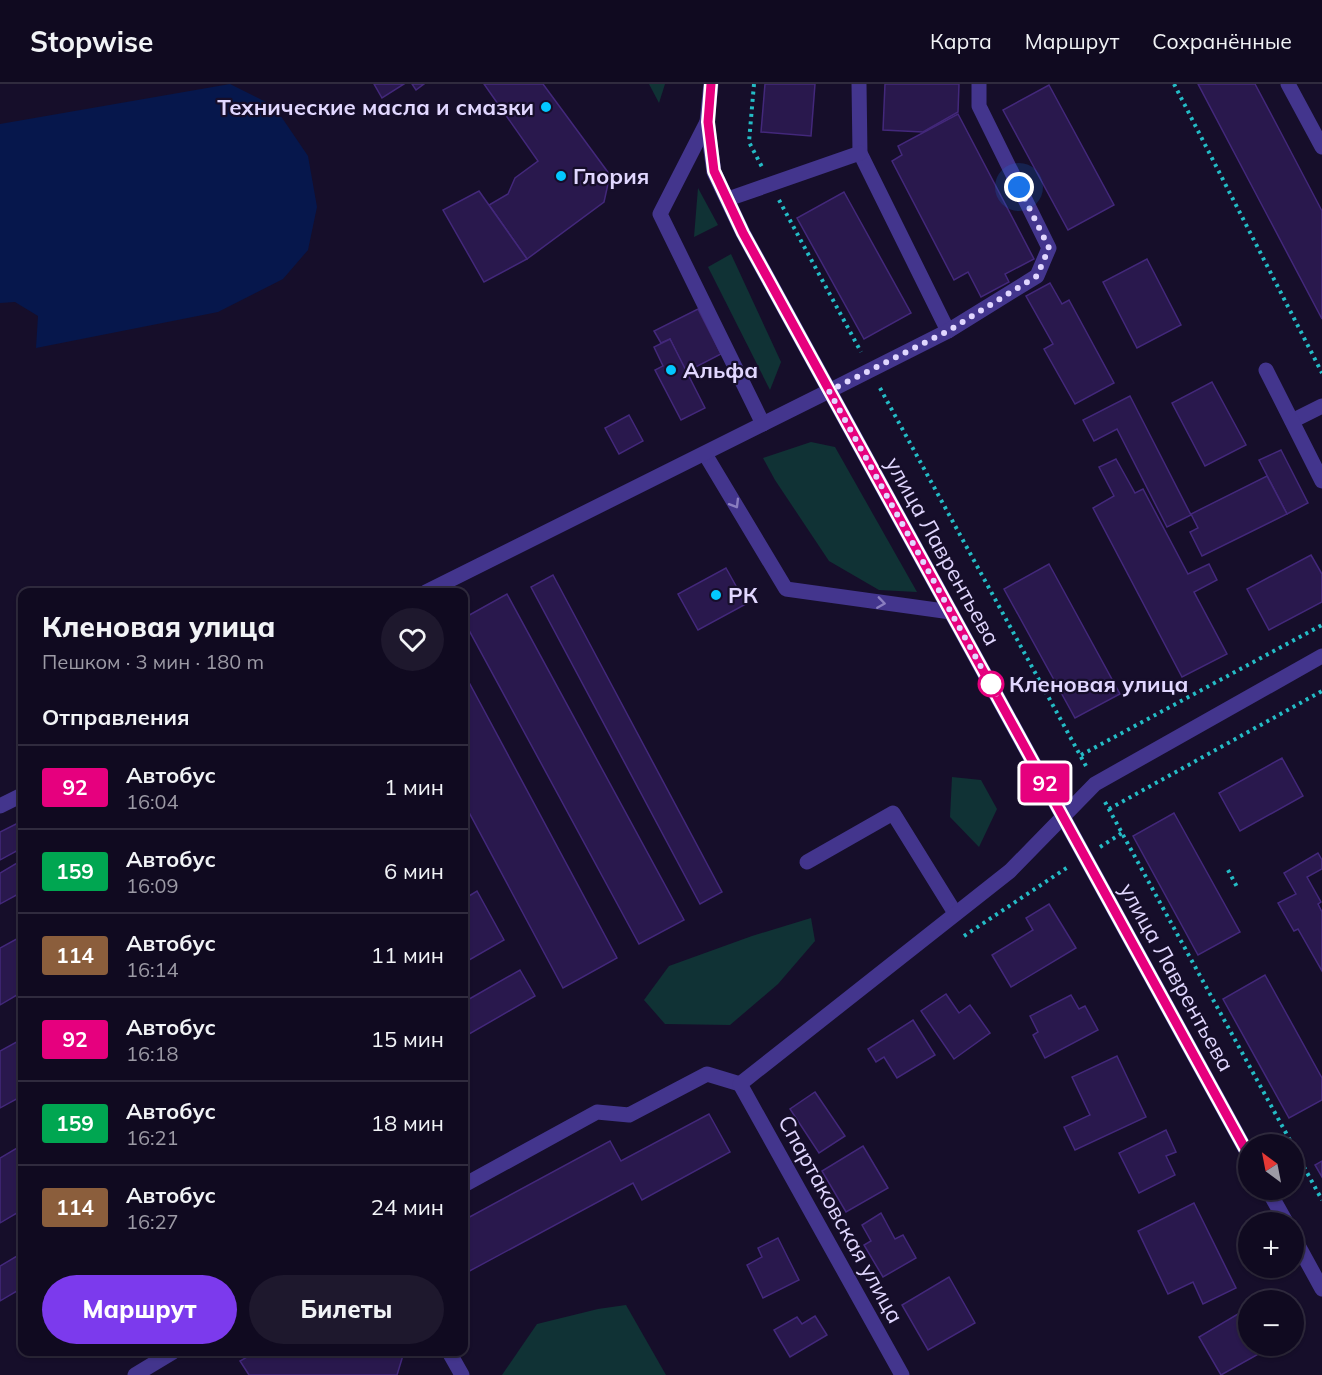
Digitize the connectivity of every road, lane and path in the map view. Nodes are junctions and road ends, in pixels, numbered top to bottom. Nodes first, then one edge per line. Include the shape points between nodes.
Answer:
1 (711, 84) edge
2 (754, 84) edge
3 (859, 84) edge
4 (979, 84) edge
5 (1174, 84) edge
6 (1288, 84) edge
7 (708, 122) junction
8 (1322, 147) edge
9 (860, 153) junction
10 (771, 184) junction
11 (728, 199) junction
12 (948, 331) junction
13 (871, 370) junction
14 (1266, 370) dead end
15 (1322, 372) edge
16 (829, 391) junction
17 (1322, 406) edge
18 (1292, 421) junction
19 (763, 424) junction
20 (705, 454) junction
21 (1322, 481) edge
22 (434, 588) edge
23 (951, 612) junction
24 (1322, 625) edge
25 (1322, 656) edge
26 (1322, 691) edge
27 (1081, 755) junction
28 (1095, 784) junction
29 (18, 797) edge
30 (0, 806) edge
31 (1109, 809) junction
32 (1063, 815) junction
33 (807, 862) dead end
34 (1228, 870) dead end
35 (1238, 887) dead end
36 (955, 913) junction
37 (740, 1084) junction
38 (1285, 1134) edge
39 (1238, 1136) edge
40 (1304, 1168) edge
41 (468, 1183) edge
42 (1322, 1200) edge
43 (1304, 1256) edge
44 (1322, 1289) edge
45 (166, 1356) edge
46 (451, 1356) edge
47 (135, 1375) edge
48 (462, 1375) edge
49 (902, 1375) edge

1 - 7 street, улица Лаврентьева
2 - 10 path via 749,142
3 - 9 street
4 - 12 street via 979,106 1049,248 1037,276
5 - 15 path
6 - 8 street
7 - 11 street, улица Лаврентьева via 714,171
7 - 19 street via 660,214
9 - 10 street
9 - 12 street
10 - 11 street
10 - 13 path
11 - 16 street, улица Лаврентьева
12 - 13 street
13 - 16 street
13 - 27 path
14 - 18 street
16 - 19 street
16 - 23 street, улица Лаврентьева
17 - 18 street
18 - 21 street
19 - 20 street
20 - 22 street
20 -> 23 street via 786,589
23 - 32 street, улица Лаврентьева
24 - 27 path
25 - 28 street
26 - 31 path
27 - 28 path
28 - 31 path
28 - 32 street
29 - 30 street
31 - 38 path
32 - 36 street via 1010,871
32 - 39 street, улица Лаврентьева
33 - 36 street via 893,813
34 - 35 path
36 - 37 street
37 - 41 street via 707,1074 629,1115 597,1112
37 - 49 street, Спартаковская улица
40 - 42 path
43 - 44 street
45 - 47 street
46 - 48 street

